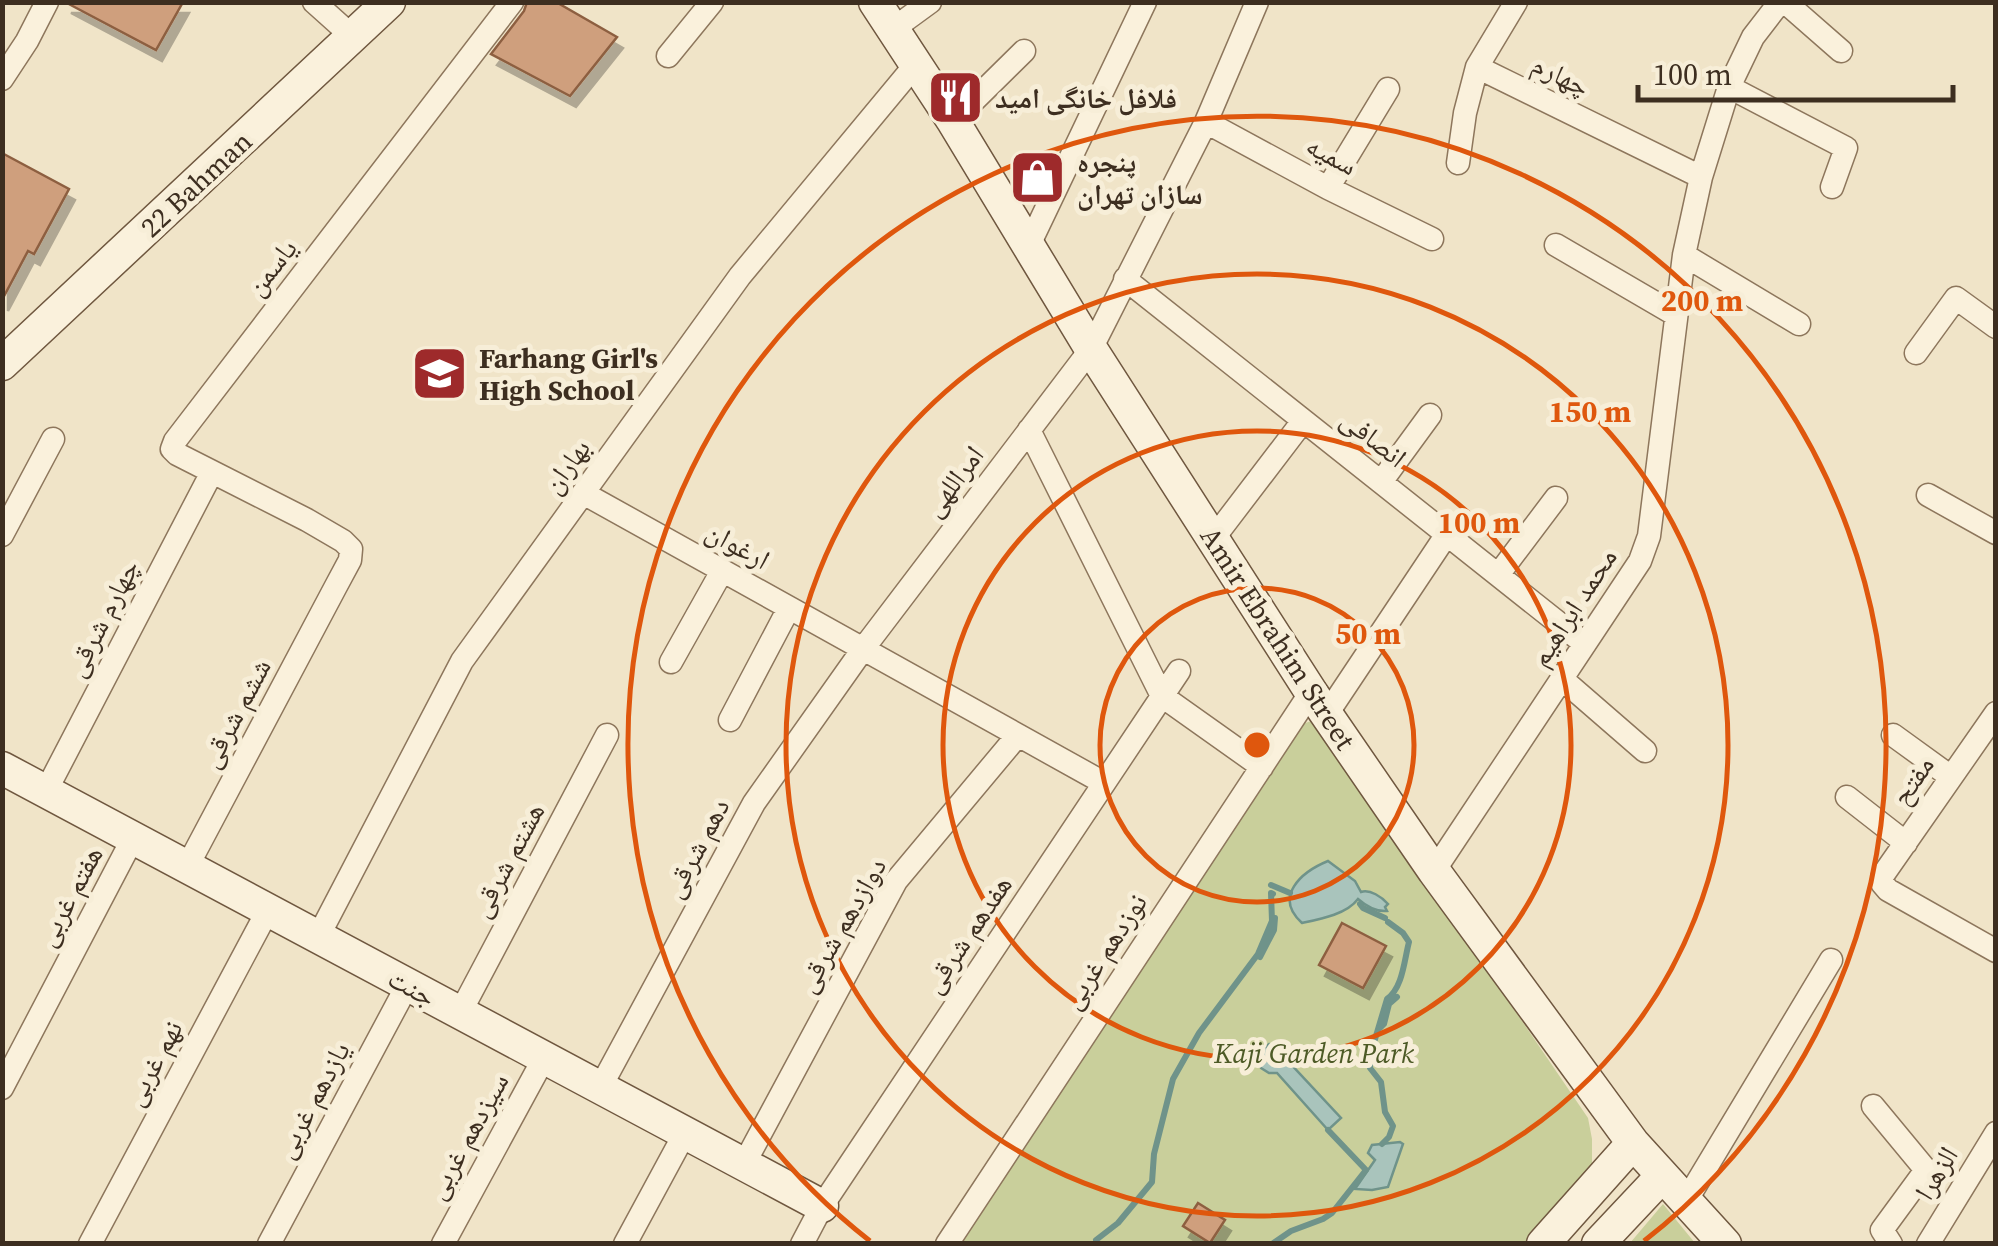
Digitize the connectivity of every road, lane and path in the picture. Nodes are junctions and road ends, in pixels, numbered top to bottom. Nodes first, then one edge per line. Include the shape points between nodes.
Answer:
1 (47, 2) edge
2 (314, 2) edge
3 (389, 2) edge
4 (512, 2) edge
5 (712, 2) edge
6 (930, 2) edge
7 (1145, 2) edge
8 (1516, 2) edge
9 (1783, 2) edge
10 (1252, 4) edge
11 (884, 16) edge
12 (352, 37) junction
13 (1024, 50) dead end
14 (1841, 51) dead end
15 (668, 56) dead end
16 (916, 64) junction
17 (1477, 66) junction
18 (2, 79) edge
19 (1729, 86) junction
20 (1388, 89) dead end
21 (953, 121) junction
22 (1206, 122) junction
23 (1458, 163) dead end
24 (1701, 177) junction
25 (1832, 187) dead end
26 (1328, 188) junction
27 (1432, 239) dead end
28 (1556, 245) dead end
29 (1028, 247) junction
30 (1684, 255) junction
31 (1125, 279) junction
32 (1676, 315) junction
33 (1800, 324) dead end
34 (1996, 327) edge
35 (1091, 349) junction
36 (1916, 353) dead end
37 (2, 364) edge
38 (1430, 415) dead end
39 (1304, 420) junction
40 (1029, 430) junction
41 (53, 439) dead end
42 (212, 472) junction
43 (1381, 482) junction
44 (583, 493) junction
45 (1928, 495) dead end
46 (1556, 498) dead end
47 (307, 520) joint
48 (1996, 533) edge
49 (1447, 534) junction
50 (2, 535) edge
51 (1213, 539) junction
52 (722, 571) junction
53 (1498, 575) junction
54 (789, 608) junction
55 (1585, 644) junction
56 (863, 649) junction
57 (671, 662) dead end
58 (1179, 671) dead end
59 (1562, 680) junction
60 (1162, 696) junction
61 (1319, 703) junction
62 (1996, 713) edge
63 (730, 720) dead end
64 (607, 735) dead end
65 (1018, 735) junction
66 (1893, 735) dead end
67 (1645, 750) dead end
68 (1262, 767) junction
69 (2, 768) edge
70 (1951, 777) junction
71 (1104, 783) junction
72 (46, 791) junction
73 (1846, 797) dead end
74 (134, 838) junction
75 (1906, 843) junction
76 (187, 867) junction
77 (1434, 872) junction
78 (268, 910) junction
79 (318, 937) junction
80 (1996, 952) edge
81 (1831, 960) dead end
82 (408, 984) junction
83 (460, 1012) junction
84 (544, 1058) junction
85 (2, 1088) edge
86 (600, 1088) junction
87 (1873, 1106) dead end
88 (685, 1133) junction
89 (1996, 1133) edge
90 (1633, 1143) junction
91 (744, 1164) junction
92 (1662, 1176) junction
93 (1593, 1187) junction
94 (1686, 1201) junction
95 (822, 1206) junction
96 (1621, 1218) junction
97 (90, 1244) edge
98 (269, 1244) edge
99 (443, 1244) edge
100 (625, 1244) edge
101 (802, 1244) edge
102 (947, 1244) edge
103 (1543, 1244) edge
104 (1598, 1244) edge
105 (1725, 1244) edge
106 (1891, 1244) edge
107 (1928, 1244) edge

1 - 18 street
2 - 12 street
3 - 12 main road, 22 Bahman
4 - 42 street, یاسمن via 175,441 177,454
5 - 15 street
6 - 11 street
7 - 29 street
8 - 17 street
9 - 14 street
9 - 19 street, محمد ابراهیم via 1752,37
10 - 22 street, امراللهی
11 - 16 main road, Amir Ebrahim Street
12 - 37 main road, 22 Bahman
13 - 21 street
16 - 21 main road, Amir Ebrahim Street
16 - 44 street, بهاران via 740,276
17 - 23 street
17 - 24 street, چهارم
19 - 24 street, محمد ابراهیم
19 - 25 street via 1846,148
20 - 26 street
21 - 29 main road, Amir Ebrahim Street
22 - 26 street, سمیه
22 - 31 street, امراللهی
24 - 30 street, محمد ابراهیم
26 - 27 street, سمیه
28 - 32 street
29 - 35 main road, Amir Ebrahim Street
30 - 32 street, محمد ابراهیم
30 - 33 street
31 - 35 street, امراللهی
31 - 39 street, انصافی
32 - 55 street, محمد ابراهیم via 1649,536
34 - 36 street via 1956,298
35 - 40 street, امراللهی
35 - 51 main road, Amir Ebrahim Street
38 - 43 street
39 - 43 street, انصافی
39 - 51 street
40 - 56 street, امراللهی
40 - 60 street
41 - 50 street
42 - 47 street, یاسمن
42 - 72 street, چهارم شرقی
43 - 49 street, انصافی
44 - 52 street, ارغوان
44 - 79 street, بهاران via 462,661
45 - 48 street
46 - 53 street
47 - 76 street, ششم شرقی via 343,541 350,560
49 - 53 street, انصافی
49 - 61 street, نوزدهم غربی
51 - 61 main road, Amir Ebrahim Street
52 - 54 street, ارغوان
52 - 57 street
53 - 55 street, انصافی
54 - 56 street, ارغوان
54 - 63 street
55 - 59 street, محمد ابراهیم
56 - 65 street, ارغوان
56 - 86 street, دهم شرقی via 754,802
58 - 60 street, هفدهم شرقی
59 - 67 street
59 - 77 street, محمد ابراهیم
60 - 68 street
60 - 71 street, هفدهم شرقی
61 - 68 street, نوزدهم غربی
61 - 77 main road, Amir Ebrahim Street
62 - 70 street, مفتح
64 - 83 street, هشتم شرقی
65 - 71 street, ارغوان
65 - 91 street, دوازدهم شرقی via 896,881
66 - 70 street
68 - 102 street, نوزدهم غربی
69 - 72 main road, جنت
70 - 75 street, مفتح
71 - 95 street, هفدهم شرقی
72 - 74 main road, جنت
73 - 75 street
74 - 76 main road, جنت
74 - 85 street, هفتم غربی
75 - 80 street, مفتح via 1882,883
76 - 78 main road, جنت
77 - 90 main road, Amir Ebrahim Street
78 - 79 main road, جنت
78 - 97 street, نهم غربی
79 - 82 main road, جنت
81 - 94 street
82 - 83 main road, جنت
82 - 98 street, یازدهم غربی
83 - 84 main road, جنت
84 - 86 main road, جنت
84 - 99 street, سیزدهم غربی
86 - 88 main road, جنت
87 - 106 street, الزهرا via 1926,1170 1882,1230
88 - 91 main road, جنت
88 - 100 street
89 - 107 street, الزهرا
90 - 92 main road, Amir Ebrahim Street
90 - 93 main road
91 - 95 main road, جنت
92 - 94 main road, Amir Ebrahim Street
92 - 96 main road
93 - 96 main road via 1616,1192
93 - 103 main road
94 - 105 main road, Amir Ebrahim Street
95 - 101 street, هفدهم شرقی
96 - 104 main road

